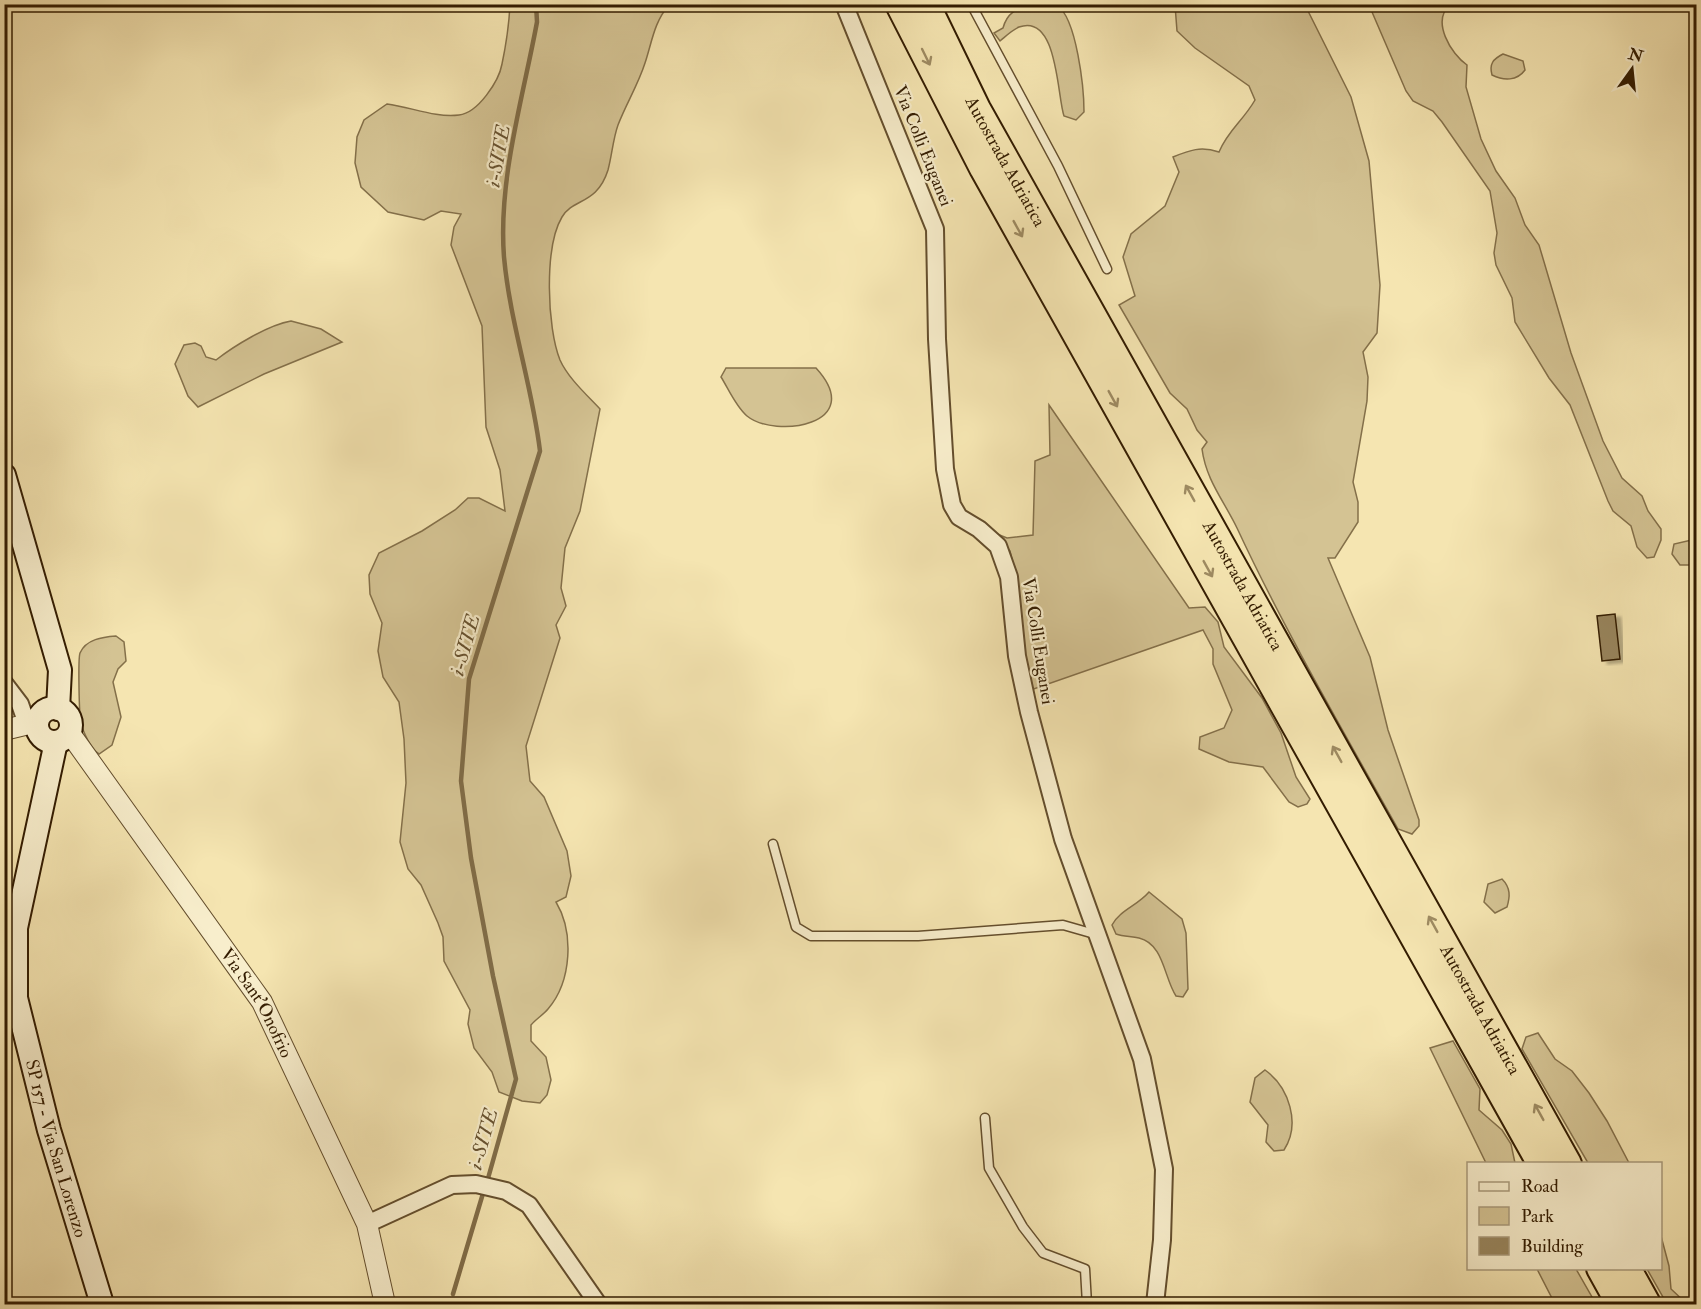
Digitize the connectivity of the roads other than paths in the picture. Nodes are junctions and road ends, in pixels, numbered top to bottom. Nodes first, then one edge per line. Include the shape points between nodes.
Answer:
1 (844, 4) edge
2 (900, 4) edge
3 (925, 4) edge
4 (970, 4) edge
5 (1107, 269) dead end
6 (4, 475) edge
7 (4, 683) edge
8 (58, 709) junction
9 (32, 723) junction
10 (4, 730) edge
11 (62, 737) junction
12 (773, 844) dead end
13 (1099, 935) junction
14 (985, 1118) dead end
15 (1541, 1162) edge
16 (1566, 1162) edge
17 (367, 1224) junction
18 (1602, 1270) edge
19 (1627, 1270) edge
20 (102, 1305) edge
21 (385, 1305) edge
22 (598, 1305) edge
23 (1087, 1305) edge
24 (1155, 1305) edge
25 (1621, 1305) edge
26 (1646, 1305) edge

1 - 13 street, Via Colli Euganei via 935,230 945,469 952,505 959,517 998,546 1009,577 1017,656 1029,712 1063,839
2 -> 15 highway, Autostrada Adriatica via 984,168
16 -> 3 highway, Autostrada Adriatica via 981,118
4 - 5 lane via 1058,166
6 - 8 main road via 60,670
7 - 9 street
8 - 9 main road via 47,710
8 - 11 main road via 70,721
9 - 10 street
9 - 11 main road via 41,736
11 - 17 street, Via Sant'Onofrio via 262,1002
11 - 20 main road, SP 157 - Via San Lorenzo via 16,928 16,998
12 - 13 lane via 796,927 811,936 918,936 1064,925
13 - 24 street, Via Colli Euganei via 1142,1059 1164,1169
14 - 23 lane via 989,1168 1043,1253 1085,1269
17 - 21 street, Via Sant'Onofrio
17 - 22 street via 452,1185 476,1184 511,1194 529,1205
18 - 25 highway
19 - 26 highway

